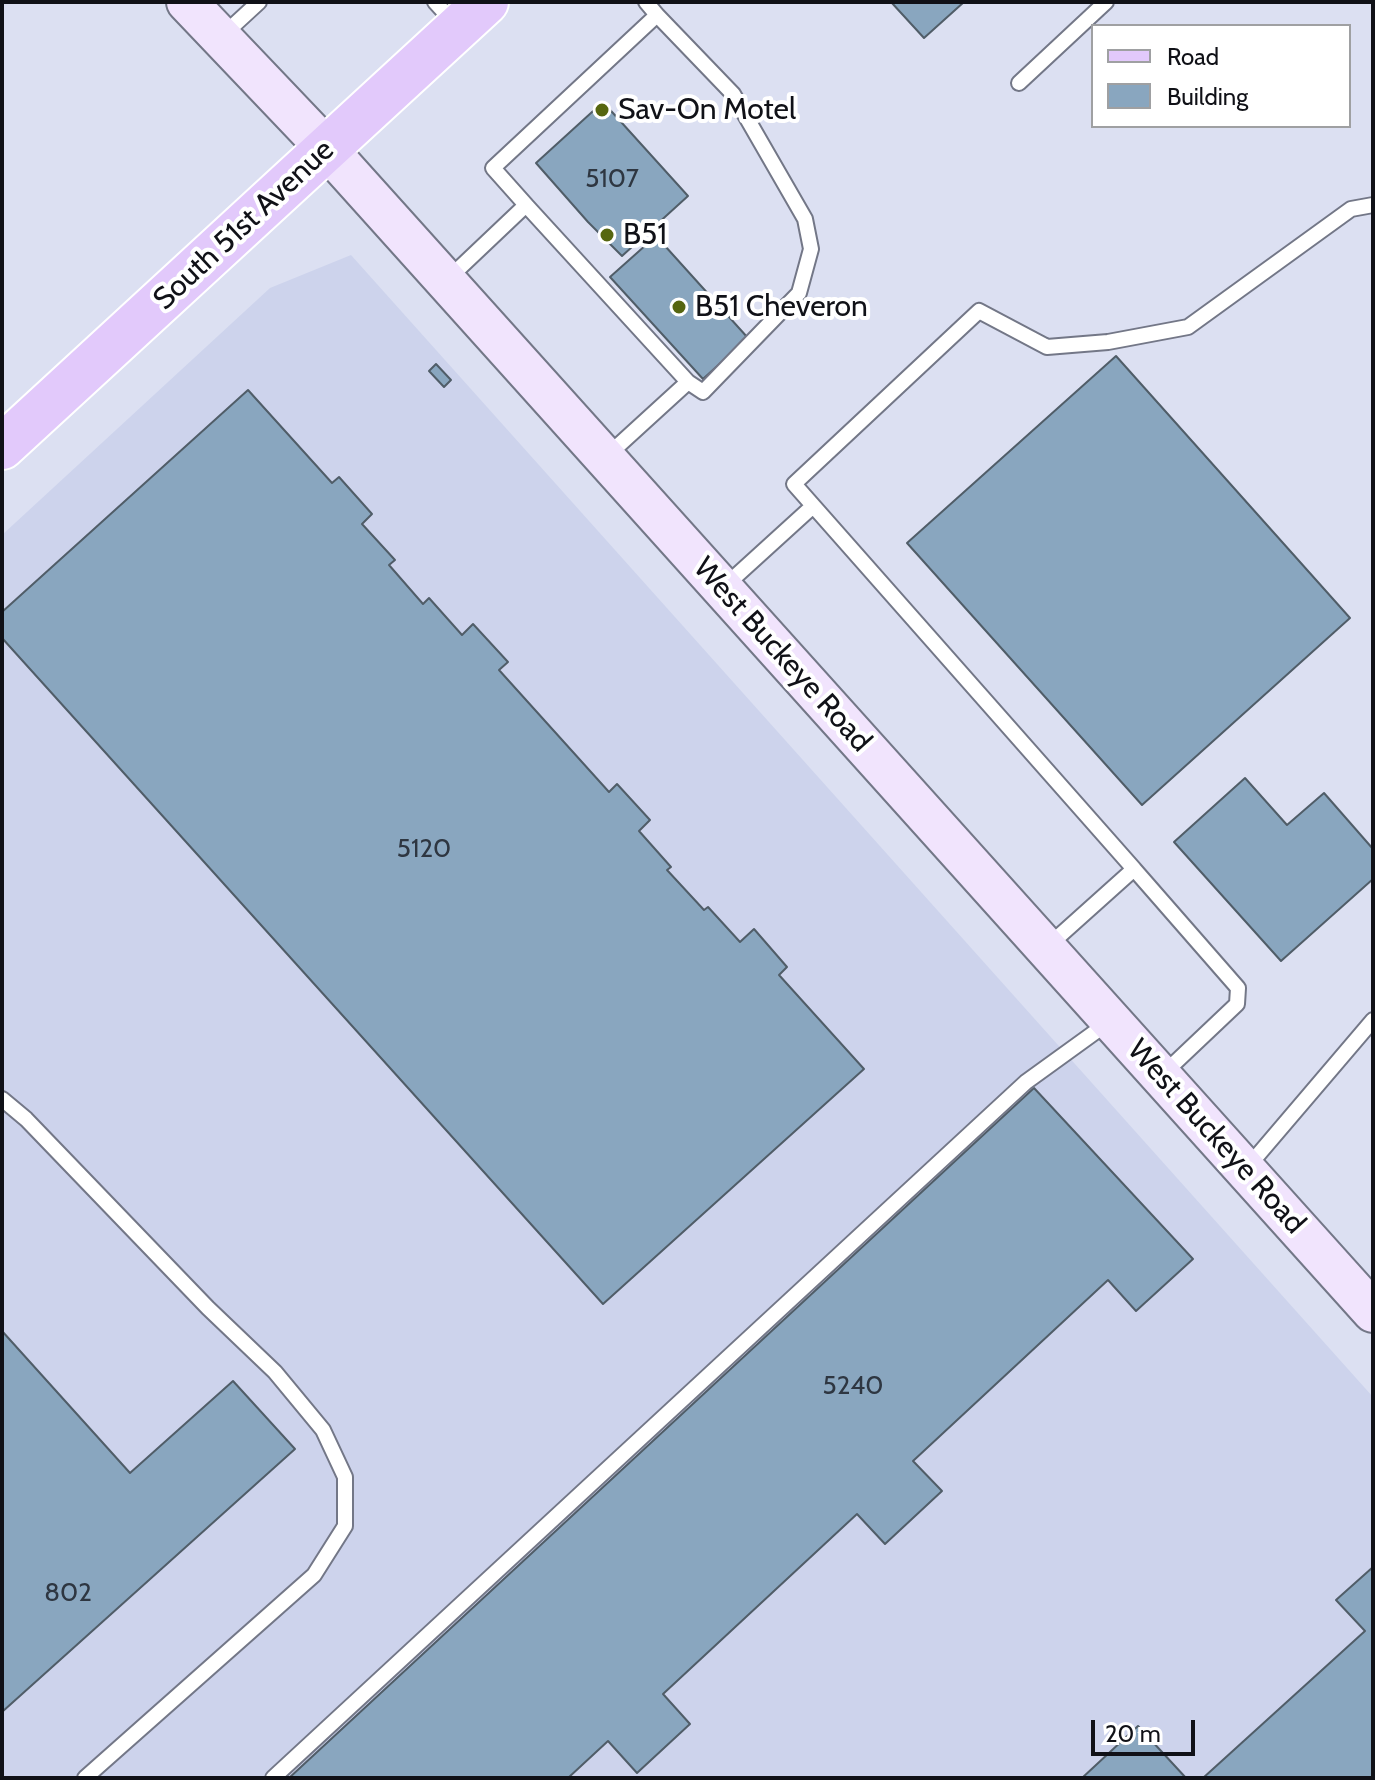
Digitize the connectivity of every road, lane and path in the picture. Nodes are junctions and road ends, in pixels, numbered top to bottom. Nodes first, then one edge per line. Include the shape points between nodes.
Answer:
1 (187, 2) edge
2 (259, 2) edge
3 (646, 2) edge
4 (1106, 2) edge
5 (460, 10) edge
6 (657, 15) junction
7 (221, 37) junction
8 (1019, 83) dead end
9 (327, 149) junction
10 (526, 205) junction
11 (1373, 205) edge
12 (446, 281) junction
13 (688, 382) junction
14 (2, 447) edge
15 (605, 458) junction
16 (813, 506) junction
17 (722, 589) junction
18 (1134, 869) junction
19 (1045, 948) junction
20 (1373, 1020) edge
21 (1111, 1021) junction
22 (1161, 1076) junction
23 (2, 1099) edge
24 (1245, 1170) junction
25 (1373, 1312) edge
26 (85, 1778) edge
27 (273, 1778) edge

1 - 7 main road, West Buckeye Road
2 - 7 lane
3 - 6 lane
4 - 8 lane
5 - 9 main road, South 51st Avenue
6 - 10 lane via 493,168
6 - 13 lane via 733,94 805,219 811,249 799,293 703,392
7 - 9 main road, West Buckeye Road
9 - 12 main road, West Buckeye Road
9 - 14 main road, South 51st Avenue
10 - 12 lane
10 - 13 lane
11 - 16 lane via 1351,209 1188,327 1047,347 979,311 794,484
12 - 15 main road, West Buckeye Road
13 - 15 lane
15 - 17 main road, West Buckeye Road
16 - 17 lane
16 - 18 lane
17 - 19 main road, West Buckeye Road
18 - 19 lane
18 - 22 lane via 1238,988 1237,1004
19 - 21 main road, West Buckeye Road
20 - 24 lane
21 - 22 main road, West Buckeye Road
21 - 27 lane via 1026,1082
22 - 24 main road, West Buckeye Road
23 - 26 lane via 275,1372 323,1430 345,1477 345,1526 314,1575
24 - 25 main road, West Buckeye Road

